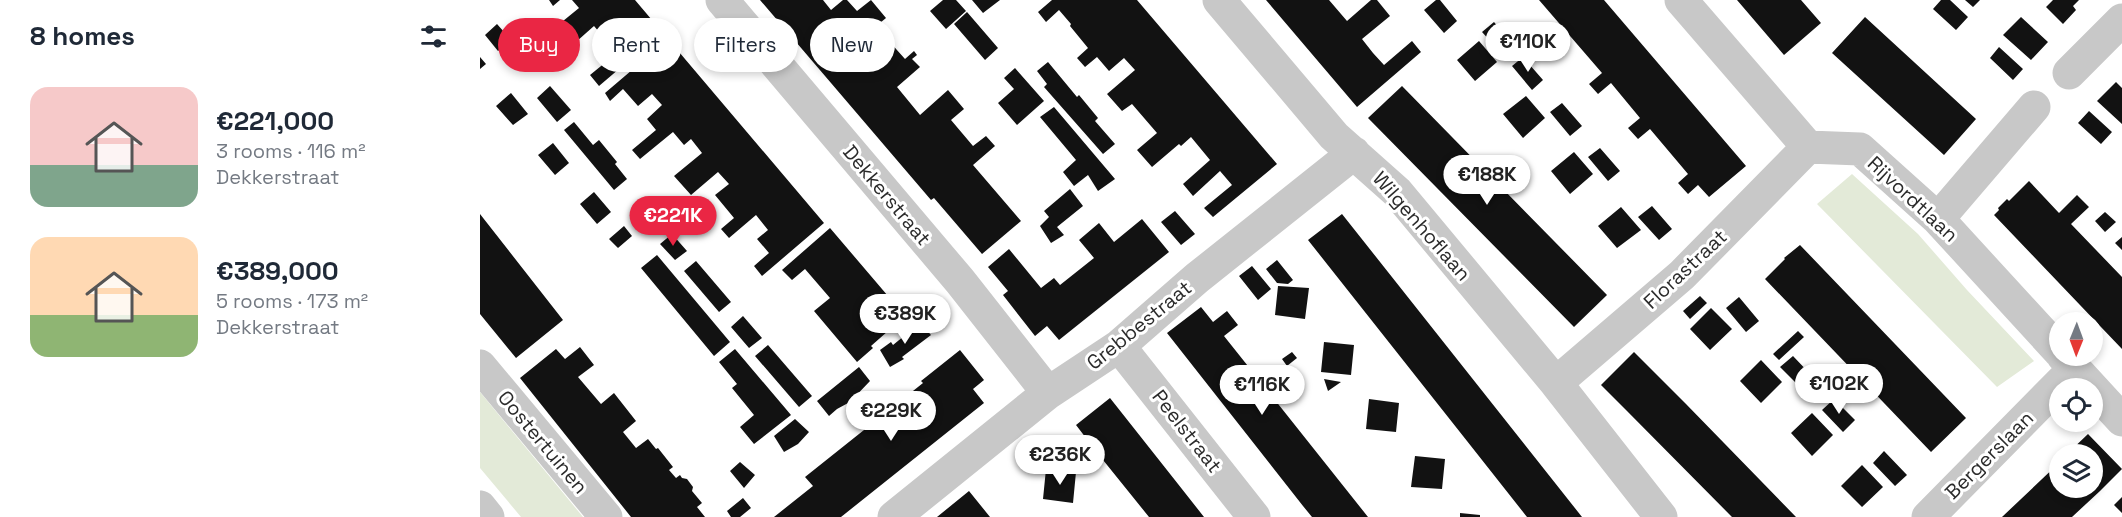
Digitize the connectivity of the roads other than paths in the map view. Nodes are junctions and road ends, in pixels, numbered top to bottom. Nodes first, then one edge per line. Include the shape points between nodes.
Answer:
1 (722, 0) edge
2 (1219, 0) edge
3 (1681, 0) edge
4 (2122, 20) edge
5 (2069, 73) dead end
6 (2034, 107) dead end
7 (1808, 147) junction
8 (1354, 153) junction
9 (1938, 219) junction
10 (2049, 340) edge
11 (1119, 346) junction
12 (480, 366) edge
13 (2059, 366) edge
14 (2073, 366) edge
15 (1556, 383) junction
16 (1048, 393) junction
17 (2122, 420) edge
18 (480, 507) edge
19 (488, 517) edge
20 (606, 517) edge
21 (894, 517) edge
22 (1254, 517) edge
23 (1661, 517) edge
24 (1928, 517) edge

1 - 16 street, Dekkerstraat via 960,281
2 - 8 street, Wilgenhoflaan via 1334,136
3 - 7 street
4 - 5 street
6 - 9 street
7 - 9 street, Rijvordtlaan via 1860,149
7 - 15 street, Florastraat via 1682,275
8 - 11 street, Grebbestraat
8 - 15 street, Wilgenhoflaan via 1397,192
9 - 10 street, Rijvordtlaan
11 - 16 street, Grebbestraat
11 - 22 street, Peelstraat
12 - 20 street, Oostertuinen
13 - 24 street, Bergerslaan
14 - 17 street, Rijvordtlaan
15 - 23 street, Wilgenhoflaan
16 - 21 street, Grebbestraat
18 - 19 street

